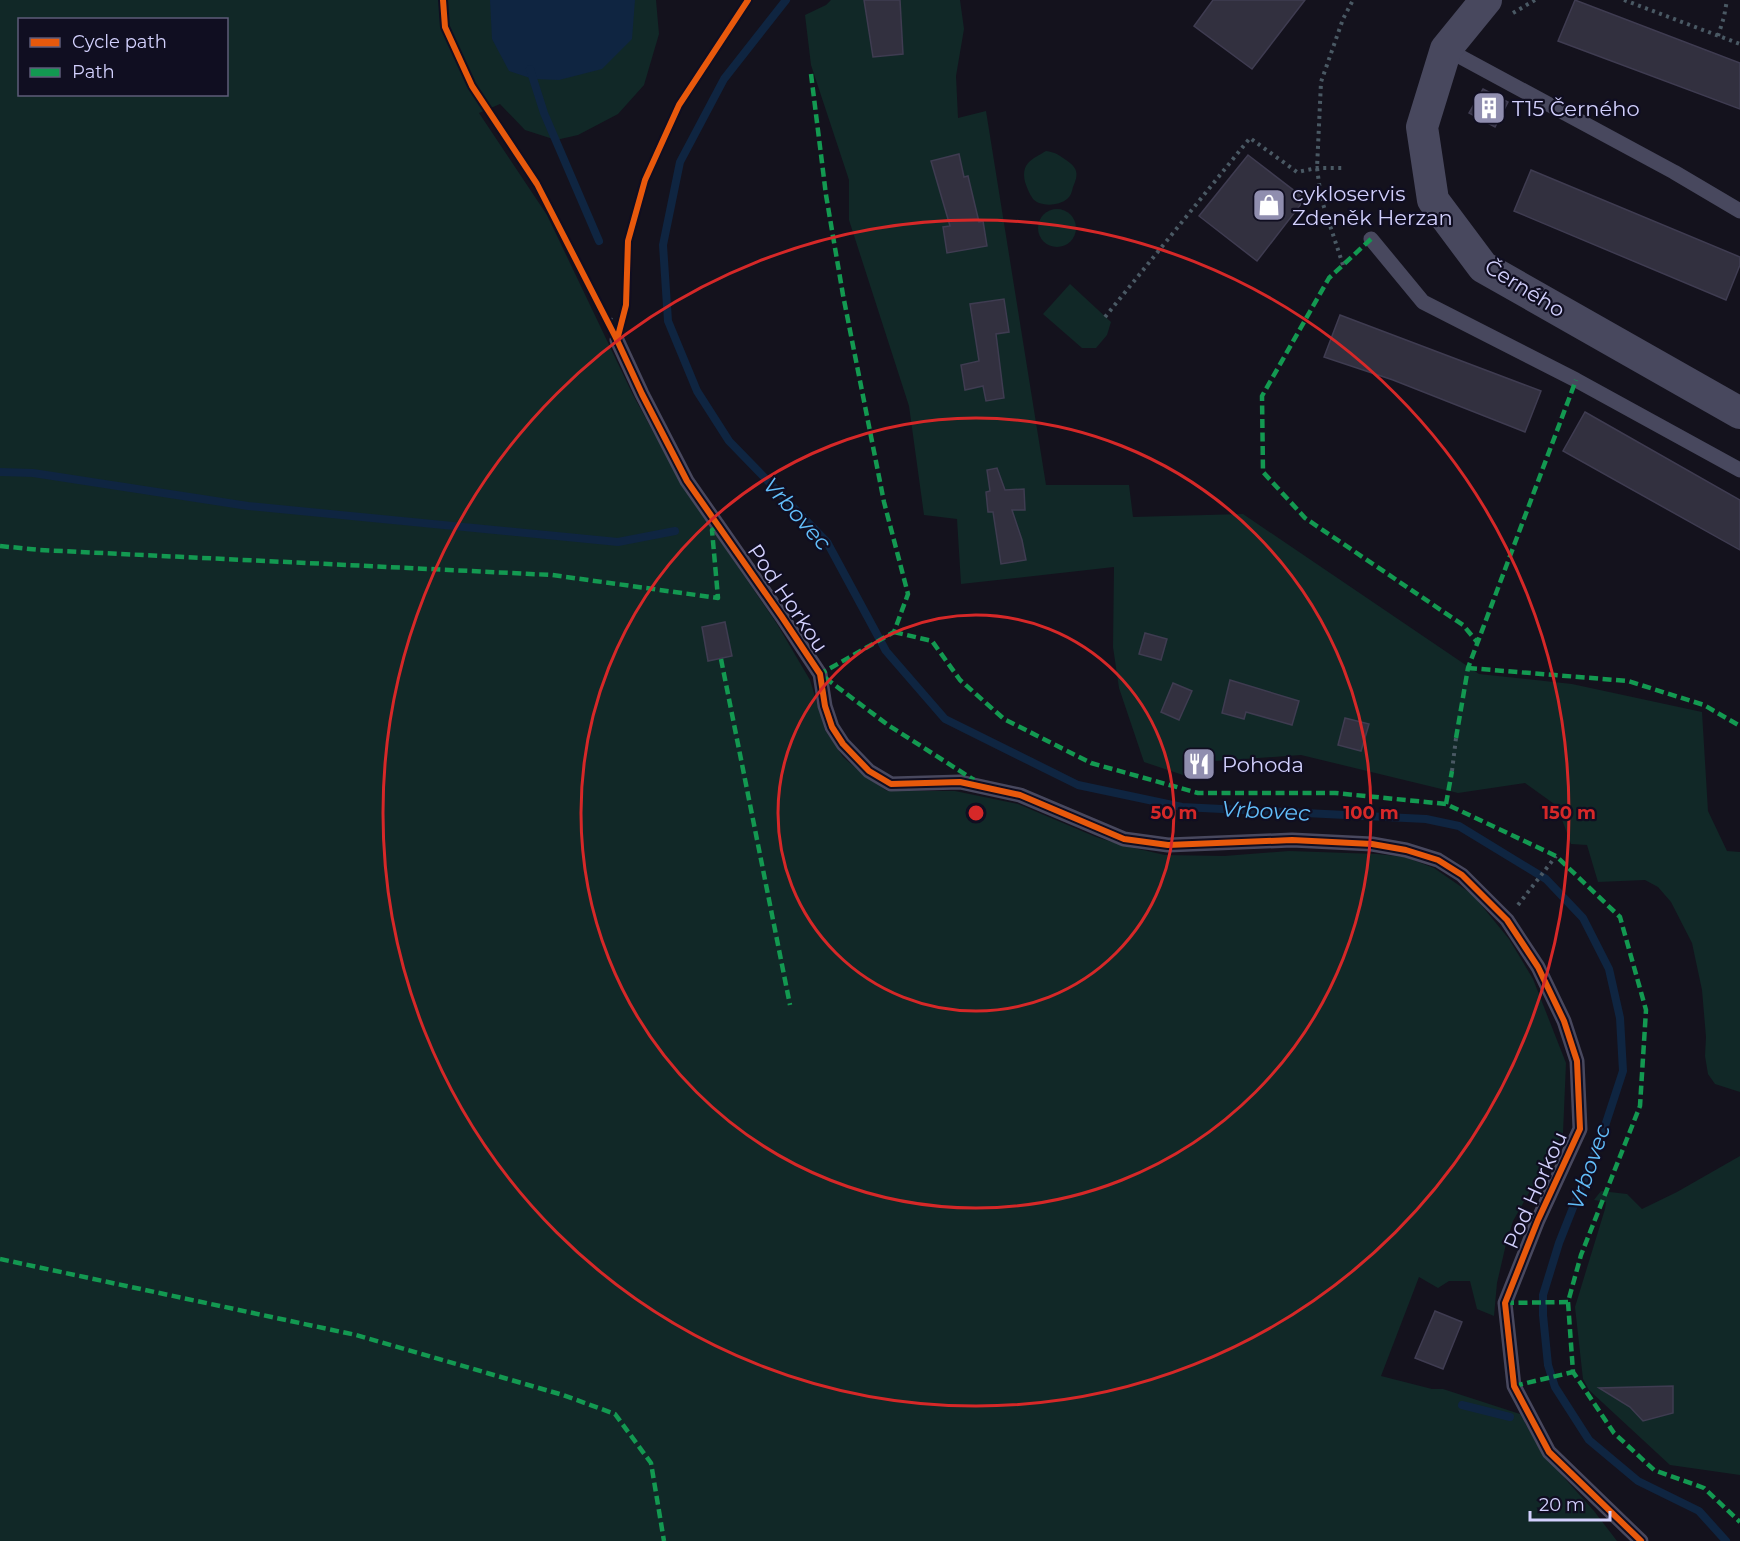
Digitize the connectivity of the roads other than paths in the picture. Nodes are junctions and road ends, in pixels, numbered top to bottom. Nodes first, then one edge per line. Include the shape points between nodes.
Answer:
1 (1496, 9) edge
2 (1446, 49) junction
3 (1740, 212) edge
4 (1371, 238) dead end
5 (616, 340) dead end
6 (1740, 413) edge
7 (1740, 470) edge
8 (1641, 1541) edge

1 - 2 street, Černého
2 - 3 lane
2 - 6 street, Černého via 1422,127 1433,200 1483,267
4 - 7 lane via 1423,302
5 - 8 lane, Pod Horkou via 687,481 819,674 832,727 870,771 891,784 960,782 1020,795 1124,839 1168,845 1303,840 1406,850 1438,860 1462,874 1507,920 1538,968 1564,1021 1576,1061 1580,1129 1505,1303 1514,1386 1549,1452

